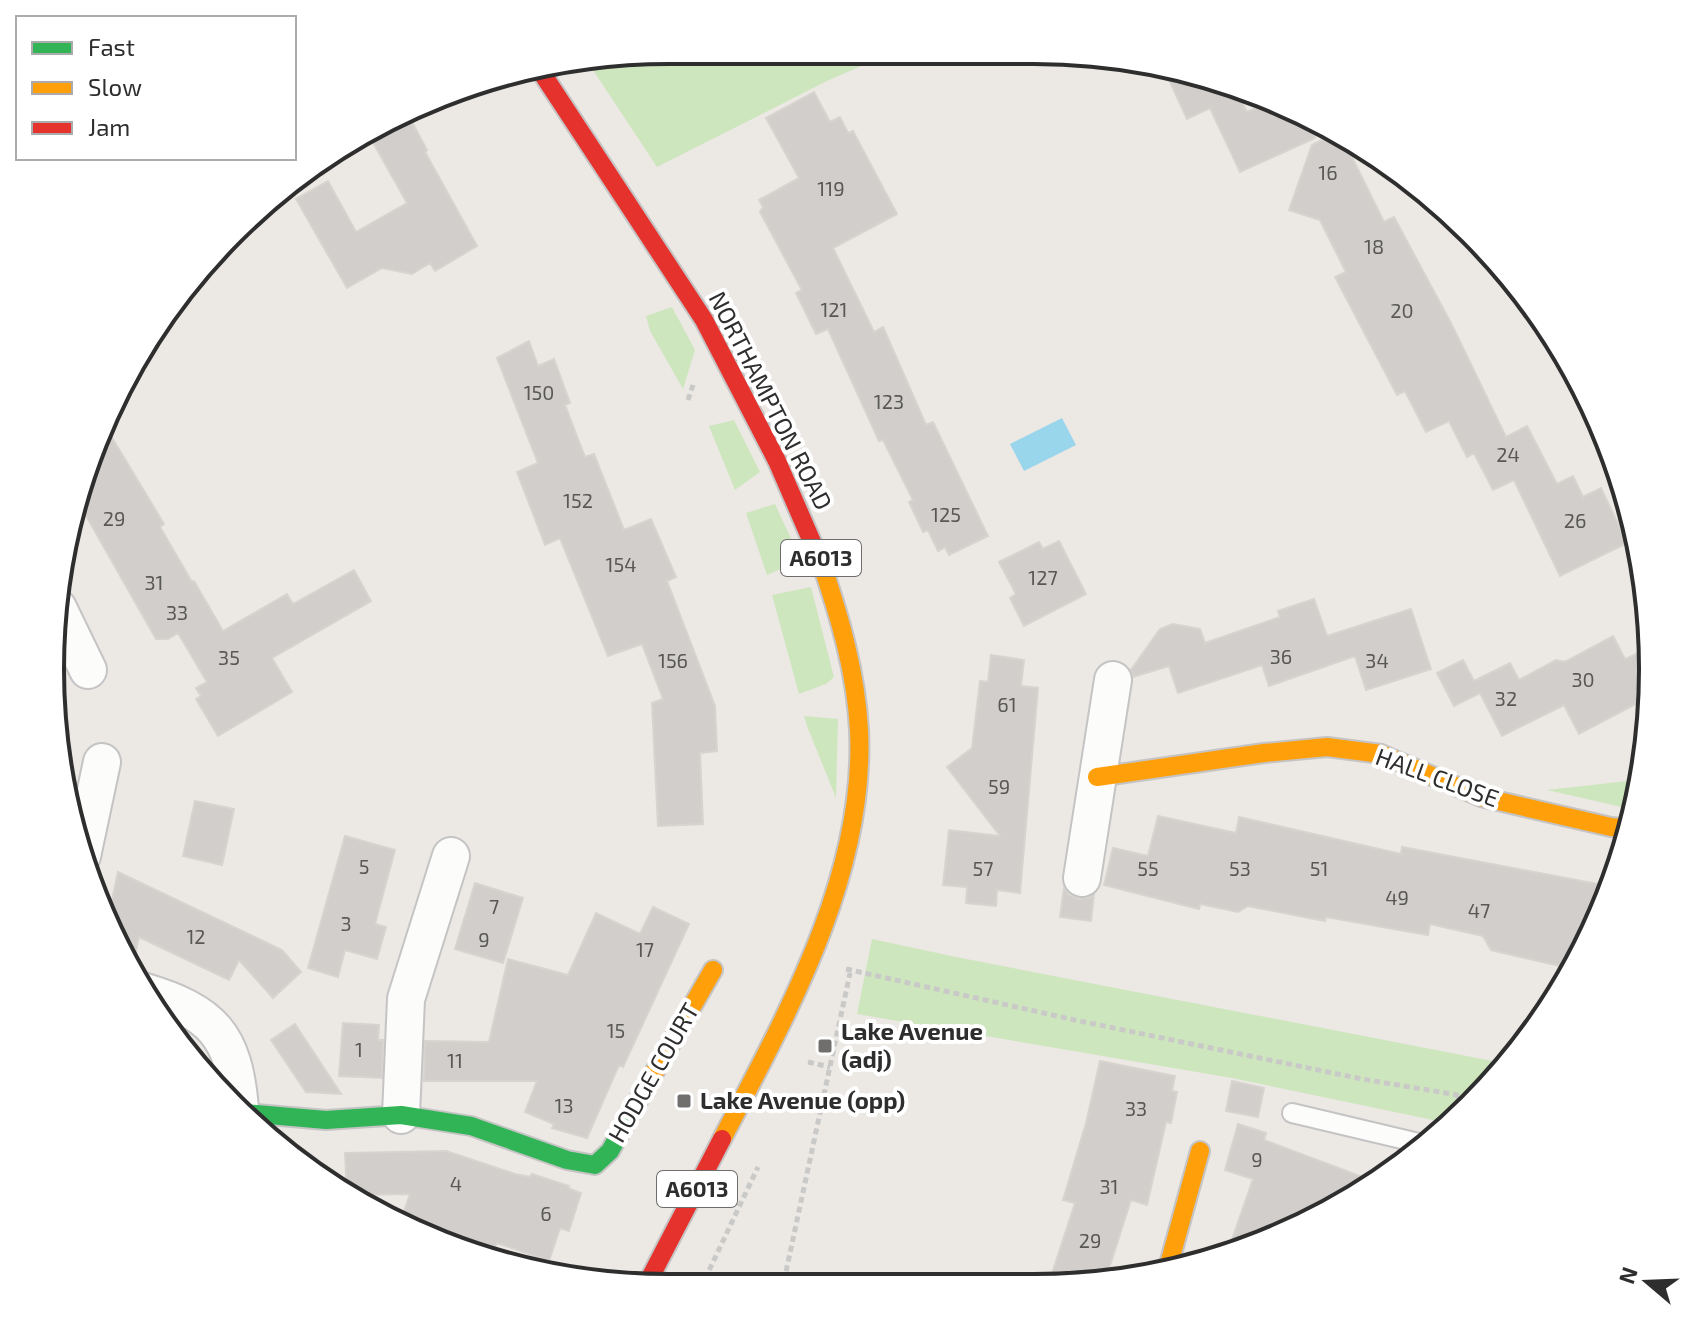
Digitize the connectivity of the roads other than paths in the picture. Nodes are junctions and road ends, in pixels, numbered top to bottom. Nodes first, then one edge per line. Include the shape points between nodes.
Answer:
1 (545, 77) edge
2 (66, 624) edge
3 (88, 670) dead end
4 (1113, 680) dead end
5 (102, 762) dead end
6 (1097, 777) junction
7 (1618, 828) edge
8 (87, 833) edge
9 (451, 856) dead end
10 (1082, 878) dead end
11 (713, 970) dead end
12 (162, 998) edge
13 (239, 1095) edge
14 (259, 1113) edge
15 (1292, 1113) dead end
16 (401, 1115) junction
17 (1412, 1141) edge
18 (1200, 1151) dead end
19 (1171, 1258) edge
20 (652, 1274) edge

1 - 20 main road, NORTHAMPTON ROAD / A6013 via 703,317 786,478 832,585 855,693 856,802 831,901 744,1099
2 - 3 street
4 - 6 street
5 - 8 street
6 - 7 main road, HALL CLOSE via 1327,747 1381,754 1481,797
6 - 10 street
9 - 16 street via 406,999
11 - 16 main road, HODGE COURT via 610,1151 595,1165 471,1126
12 - 13 street via 209,1022 230,1050
14 - 16 main road, HODGE COURT via 326,1120
15 - 17 lane
18 - 19 main road

